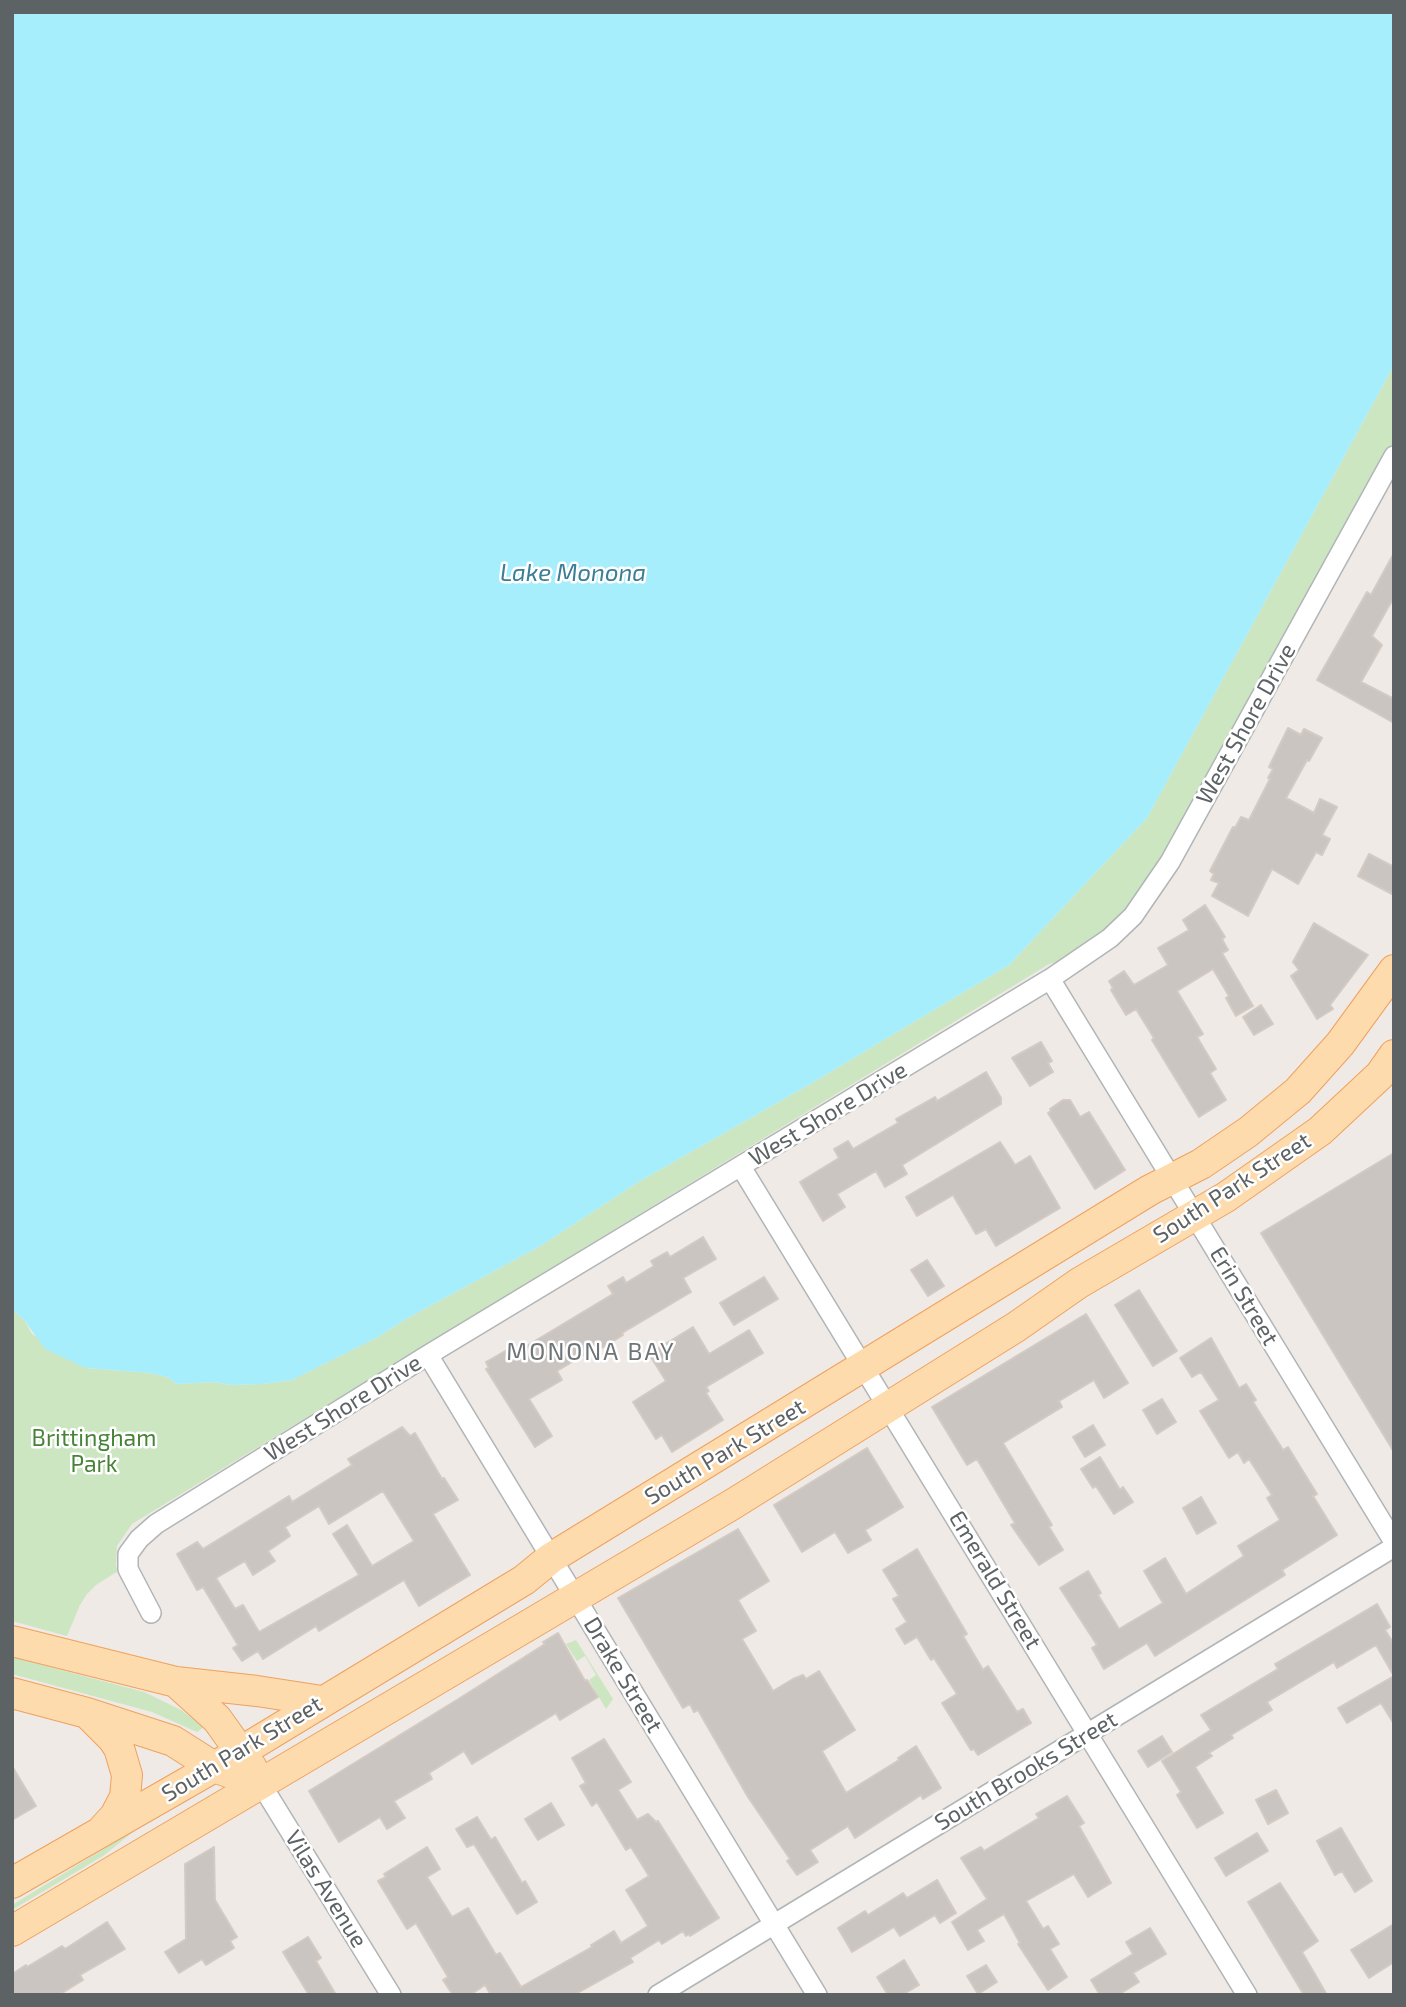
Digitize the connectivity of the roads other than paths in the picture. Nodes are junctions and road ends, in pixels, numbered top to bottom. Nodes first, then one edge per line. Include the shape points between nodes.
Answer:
1 (1394, 456) edge
2 (1394, 970) edge
3 (1050, 979) junction
4 (1394, 1055) edge
5 (741, 1167) junction
6 (1173, 1180) junction
7 (1195, 1215) junction
8 (428, 1355) junction
9 (864, 1367) junction
10 (888, 1406) junction
11 (1394, 1542) edge
12 (1394, 1547) edge
13 (551, 1558) junction
14 (575, 1596) junction
15 (151, 1613) dead end
16 (12, 1641) edge
17 (176, 1682) junction
18 (12, 1693) edge
19 (322, 1701) junction
20 (87, 1713) junction
21 (1087, 1734) junction
22 (242, 1751) junction
23 (214, 1767) junction
24 (261, 1784) junction
25 (96, 1836) junction
26 (12, 1884) edge
27 (774, 1925) junction
28 (12, 1931) edge
29 (391, 1995) edge
30 (658, 1995) edge
31 (817, 1995) edge
32 (1247, 1995) edge

1 - 3 street, West Shore Drive via 1160,880 1110,938
2 - 6 main road, South Park Street via 1340,1044 1298,1091 1248,1132
3 - 5 street, West Shore Drive
3 - 6 street, Erin Street
4 - 7 main road, South Park Street via 1380,1075 1321,1131
5 - 8 street, West Shore Drive
5 - 9 street, Emerald Street
6 - 7 street, Erin Street
6 - 9 main road, South Park Street
7 - 10 main road, South Park Street via 1079,1283
7 - 11 street, Erin Street
8 - 13 street, Drake Street
8 - 15 street, West Shore Drive via 156,1524 139,1539 128,1554 128,1569
9 - 10 street, Emerald Street
9 - 13 main road, South Park Street
10 - 14 main road, South Park Street
10 - 21 street, Emerald Street
12 - 21 street, South Brooks Street
13 - 14 street, Drake Street
13 - 19 main road, South Park Street via 524,1580
14 - 24 main road, South Park Street
14 - 27 street, Drake Street
16 - 17 main road
17 - 19 main road
17 - 22 main road via 217,1719
18 - 20 main road
19 - 22 main road, South Park Street
20 - 23 main road via 173,1741
20 - 25 main road via 113,1738 128,1781 121,1806
21 - 27 street, South Brooks Street
21 - 32 street, Emerald Street
22 - 23 main road, South Park Street
22 - 24 main road
23 - 24 main road
23 - 25 main road, South Park Street
24 - 28 main road, South Park Street
24 - 29 street, Vilas Avenue
25 - 26 main road, South Park Street
27 - 30 street, South Brooks Street
27 - 31 street, Drake Street

